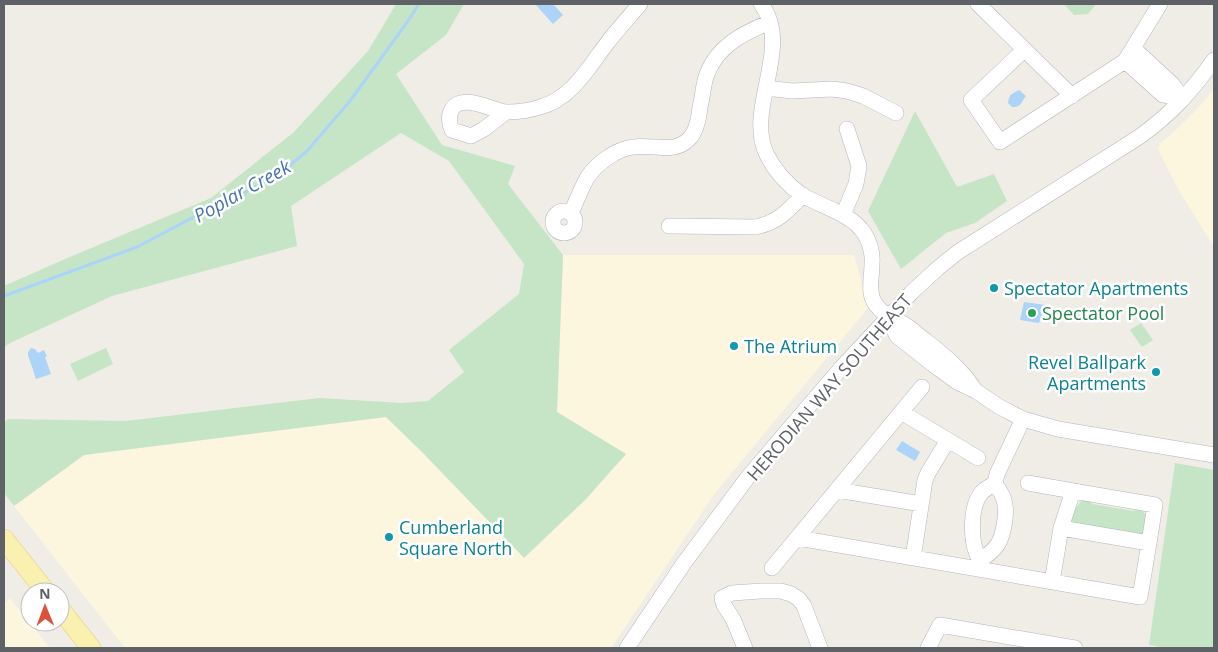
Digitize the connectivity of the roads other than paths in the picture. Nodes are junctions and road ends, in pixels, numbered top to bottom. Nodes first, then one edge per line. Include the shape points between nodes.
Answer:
1 (640, 4) edge
2 (761, 4) edge
3 (978, 4) edge
4 (1160, 4) edge
5 (770, 22) junction
6 (1024, 50) junction
7 (1129, 55) junction
8 (1214, 60) edge
9 (766, 88) junction
10 (1072, 96) junction
11 (1183, 99) junction
12 (506, 112) dead end
13 (896, 112) dead end
14 (848, 128) dead end
15 (803, 195) junction
16 (571, 213) dead end
17 (843, 215) junction
18 (669, 226) dead end
19 (888, 317) junction
20 (922, 386) dead end
21 (901, 412) junction
22 (1023, 419) junction
23 (948, 440) junction
24 (1214, 455) edge
25 (978, 458) dead end
26 (1028, 483) dead end
27 (995, 484) junction
28 (837, 490) junction
29 (1073, 491) junction
30 (921, 504) junction
31 (1061, 528) junction
32 (798, 538) junction
33 (4, 539) edge
34 (1149, 543) junction
35 (913, 558) junction
36 (979, 565) junction
37 (772, 568) dead end
38 (38, 582) edge
39 (1052, 582) junction
40 (70, 622) edge
41 (91, 648) edge
42 (627, 648) edge
43 (745, 648) edge
44 (820, 648) edge
45 (928, 648) edge
46 (1075, 648) edge

1 - 12 street via 569,91 543,107
2 - 5 street
3 - 6 street
4 - 7 street
5 - 9 street via 772,52
5 - 16 street via 731,42 718,54 707,75 695,129 688,141 672,148 633,146 612,155 588,177
6 - 10 street
6 - 10 street via 972,100 1000,142
7 - 10 street
7 - 11 street via 1162,95
8 - 11 street, HERODIAN WAY SOUTHEAST
9 - 13 street via 846,91
9 - 15 street via 762,142 785,180
11 - 19 street, HERODIAN WAY SOUTHEAST via 1139,137 958,252
14 - 17 street via 859,166 856,184
15 - 17 street
15 - 18 street via 777,220 766,225
17 - 19 street via 861,228 866,236 872,263 870,292
19 - 22 street via 906,325 944,356 976,391
19 - 42 street, HERODIAN WAY SOUTHEAST via 748,477 684,563
20 - 21 street
21 - 23 street
21 - 28 street
22 - 24 street via 1058,429
22 - 27 street
23 - 25 street
23 - 30 street via 925,480
26 - 29 street
27 - 36 street via 981,493 975,508 973,540
27 - 36 street via 1006,506 1003,529 999,542
28 - 30 street
28 - 32 street
29 - 31 street
29 - 34 street via 1155,505
30 - 35 street
31 - 34 street
31 - 39 street
32 - 35 street
32 - 37 street
33 - 38 main road
34 - 39 street via 1140,597
35 - 36 street
36 - 39 street
40 - 41 main road
43 - 44 street via 722,598 732,593 761,591 791,594 799,599
45 - 46 street via 940,625

